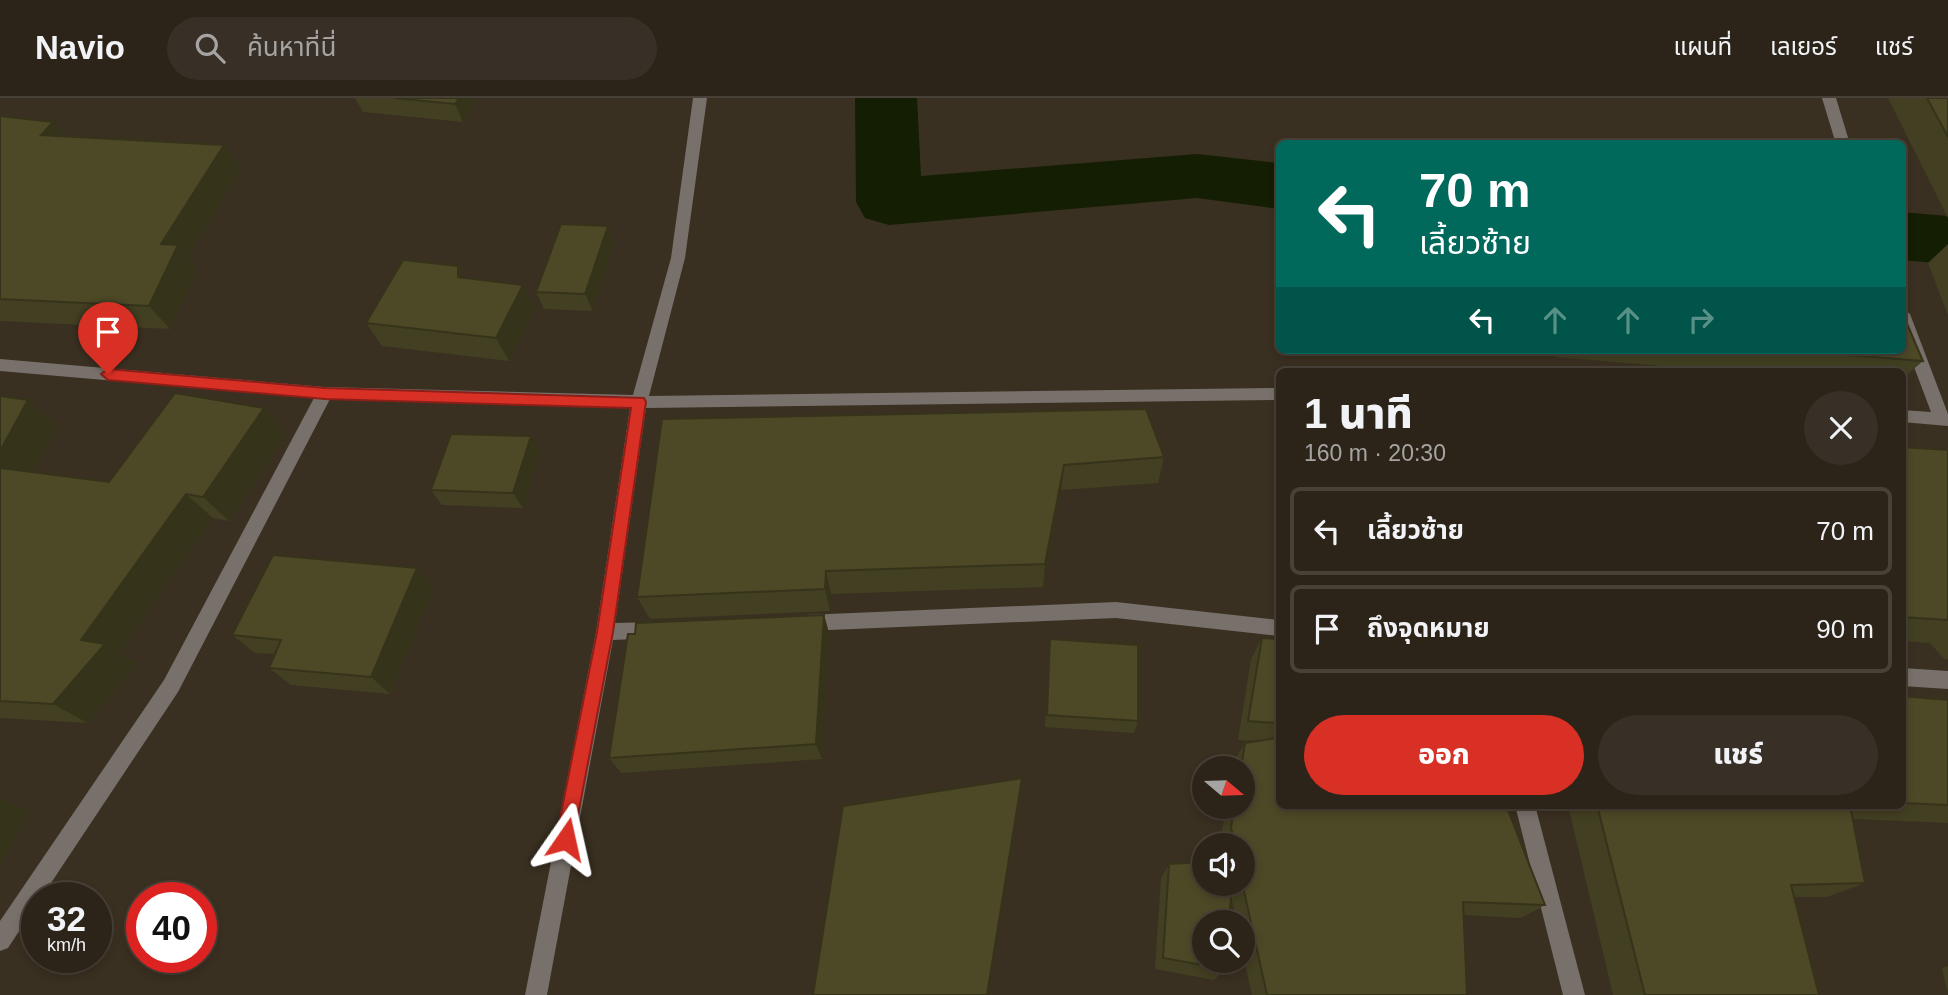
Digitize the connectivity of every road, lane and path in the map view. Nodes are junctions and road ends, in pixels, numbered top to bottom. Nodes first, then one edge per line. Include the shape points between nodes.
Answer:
1 (700, 98) edge
2 (1829, 98) edge
3 (1842, 140) edge
4 (1906, 324) edge
5 (0, 365) edge
6 (325, 393) junction
7 (1276, 394) edge
8 (639, 402) junction
9 (1906, 416) edge
10 (1945, 419) edge
11 (785, 624) edge
12 (1276, 628) edge
13 (674, 629) edge
14 (605, 632) junction
15 (1906, 677) edge
16 (1948, 680) edge
17 (1526, 809) edge
18 (0, 940) edge
19 (536, 995) edge
20 (1574, 995) edge

1 - 8 street via 678,258
2 - 3 street
4 - 10 street
5 - 6 street
6 - 8 street
6 - 18 street via 171,686
7 - 8 street
8 - 14 street
9 - 10 street
11 - 12 street via 1116,610
13 - 14 street
14 - 19 street
15 - 16 street
17 - 20 street

